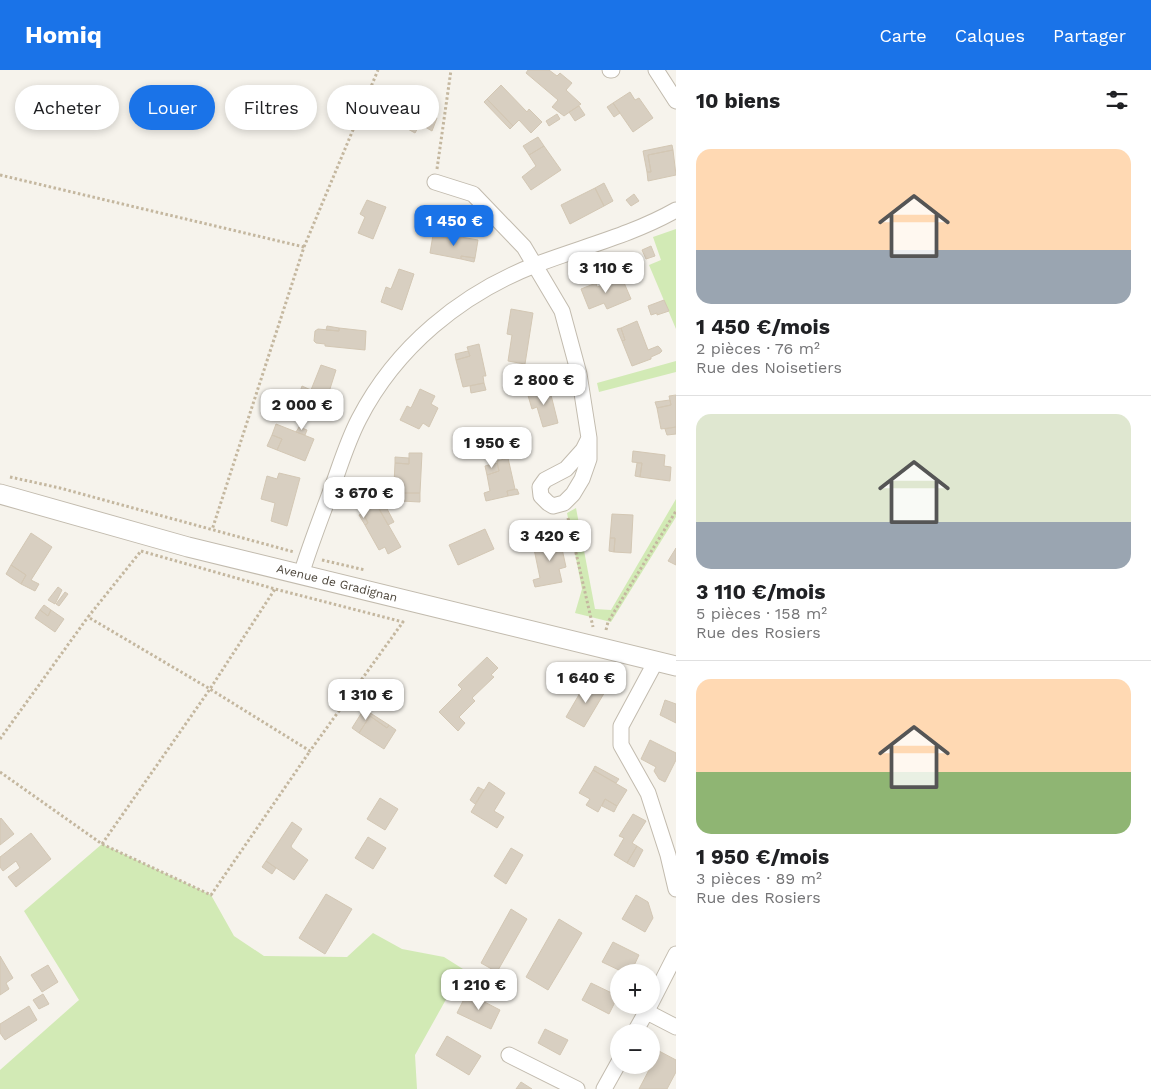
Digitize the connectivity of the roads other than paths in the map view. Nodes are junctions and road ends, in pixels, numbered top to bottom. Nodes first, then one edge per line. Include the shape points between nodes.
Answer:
1 (656, 70) edge
2 (676, 101) edge
3 (435, 182) road end
4 (676, 210) edge
5 (535, 265) junction
6 (588, 438) junction
7 (0, 494) edge
8 (301, 575) junction
9 (656, 661) junction
10 (676, 666) edge
11 (676, 889) edge
12 (676, 954) edge
13 (660, 985) edge
14 (658, 1014) edge
15 (676, 1027) edge
16 (509, 1054) dead end
17 (612, 1074) edge
18 (577, 1089) edge
19 (604, 1089) edge

1 - 2 street
3 - 5 street via 472,194 524,247
4 - 5 street via 599,244
5 - 6 street via 562,311 580,374
5 - 8 street via 460,305 415,342 389,372 348,443
6 - 6 street via 589,459 573,494 564,503 548,504 541,496 540,487 545,480 566,470 583,450
7 - 8 street, Avenue de Gradignan
8 - 9 street, Avenue de Gradignan
9 - 10 street, Avenue de Gradignan
9 - 11 street via 621,726 620,745 648,793
12 - 13 street
14 - 15 street
16 - 18 street
17 - 19 street

